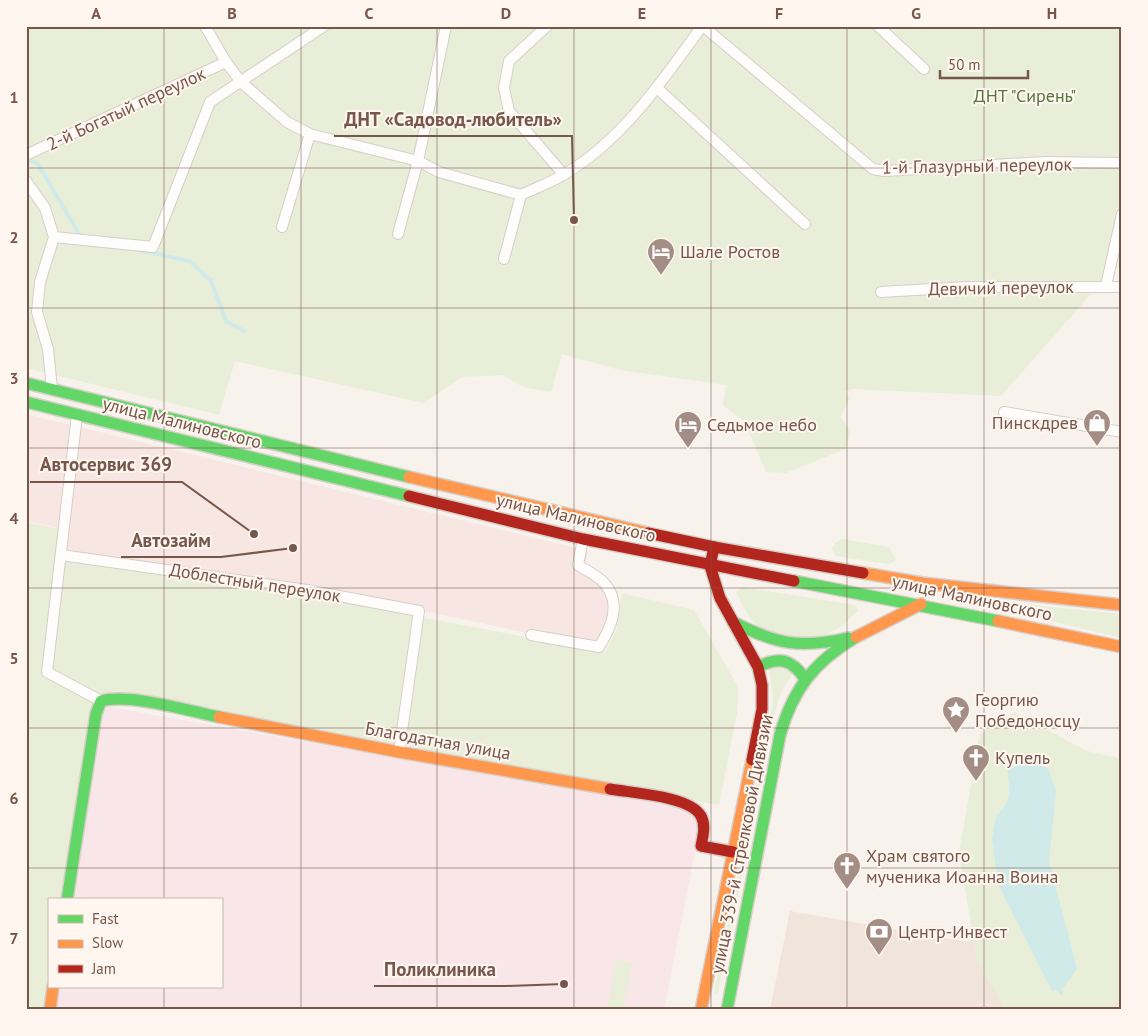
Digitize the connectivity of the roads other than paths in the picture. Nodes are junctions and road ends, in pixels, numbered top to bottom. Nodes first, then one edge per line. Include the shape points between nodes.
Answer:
1 (205, 26) edge
2 (324, 26) edge
3 (446, 26) edge
4 (548, 26) edge
5 (702, 26) edge
6 (878, 26) edge
7 (226, 62) junction
8 (924, 69) dead end
9 (241, 82) junction
10 (657, 88) junction
11 (310, 134) junction
12 (26, 155) edge
13 (418, 161) junction
14 (1122, 164) edge
15 (564, 175) junction
16 (26, 181) edge
17 (521, 195) junction
18 (1122, 214) edge
19 (805, 224) dead end
20 (282, 227) dead end
21 (398, 234) dead end
22 (54, 238) junction
23 (504, 259) dead end
24 (1106, 286) junction
25 (1122, 287) edge
26 (881, 292) dead end
27 (26, 383) edge
28 (52, 389) junction
29 (26, 402) edge
30 (1004, 412) dead end
31 (77, 415) junction
32 (1122, 432) edge
33 (583, 539) junction
34 (714, 547) junction
35 (61, 555) junction
36 (710, 566) junction
37 (922, 604) junction
38 (1122, 606) edge
39 (732, 622) junction
40 (531, 635) dead end
41 (854, 636) junction
42 (1122, 648) edge
43 (758, 667) junction
44 (805, 679) junction
45 (101, 701) junction
46 (400, 752) junction
47 (733, 852) junction
48 (67, 898) edge
49 (53, 988) edge
50 (704, 997) junction
51 (727, 1006) edge
52 (50, 1010) edge
53 (701, 1010) edge

1 - 7 street
2 - 9 street
3 - 13 street
4 - 15 street via 510,61 504,88 509,111
5 - 10 street
5 - 14 street, 1-й Глазурный переулок via 873,169 1046,162
6 - 8 street
7 - 9 street
7 - 12 street, 2-й Богатый переулок
9 - 11 street via 286,122
9 - 22 street via 210,102 153,247
10 - 15 street via 615,136
10 - 19 street
11 - 13 street
11 - 20 street
13 - 17 street via 439,172
13 - 21 street
15 - 17 street
16 - 22 street via 45,208
17 - 23 street
18 - 24 street
22 - 28 street via 40,282 38,312 48,349
24 - 25 street, Девичий переулок
24 - 26 street, Девичий переулок via 967,287
27 - 28 main road, улица Малиновского
28 - 34 main road, улица Малиновского via 535,508
29 - 31 main road, улица Малиновского
30 - 32 street
31 - 33 main road, улица Малиновского
31 - 35 street
33 - 36 main road, улица Малиновского
33 - 40 street via 578,565 604,583 612,596 611,627 599,647
34 - 36 main road, улица 339-й Стрелковой Дивизии
34 - 38 main road, улица Малиновского via 922,583
35 - 45 street via 47,672
35 - 46 street, Доблестный переулок via 308,590 419,611
36 - 37 main road, улица Малиновского
36 - 39 main road, улица 339-й Стрелковой Дивизии
37 - 41 main road, улица 339-й Стрелковой Дивизии
37 - 42 main road, улица Малиновского
39 - 41 main road via 767,640 790,646 810,647
39 - 43 main road, улица 339-й Стрелковой Дивизии
41 - 44 main road, улица 339-й Стрелковой Дивизии
43 - 44 main road via 775,659 785,659 799,669
43 - 47 main road, улица 339-й Стрелковой Дивизии via 762,709
44 - 51 main road, улица 339-й Стрелковой Дивизии via 787,710 780,735
45 - 46 main road, Благодатная улица via 126,698
45 - 48 main road via 96,714
46 - 47 main road, Благодатная улица via 684,802 695,807 701,815 705,826 701,846
47 - 50 main road, улица 339-й Стрелковой Дивизии
49 - 52 main road
50 - 51 main road via 706,1004 714,1008
50 - 53 main road, улица 339-й Стрелковой Дивизии

